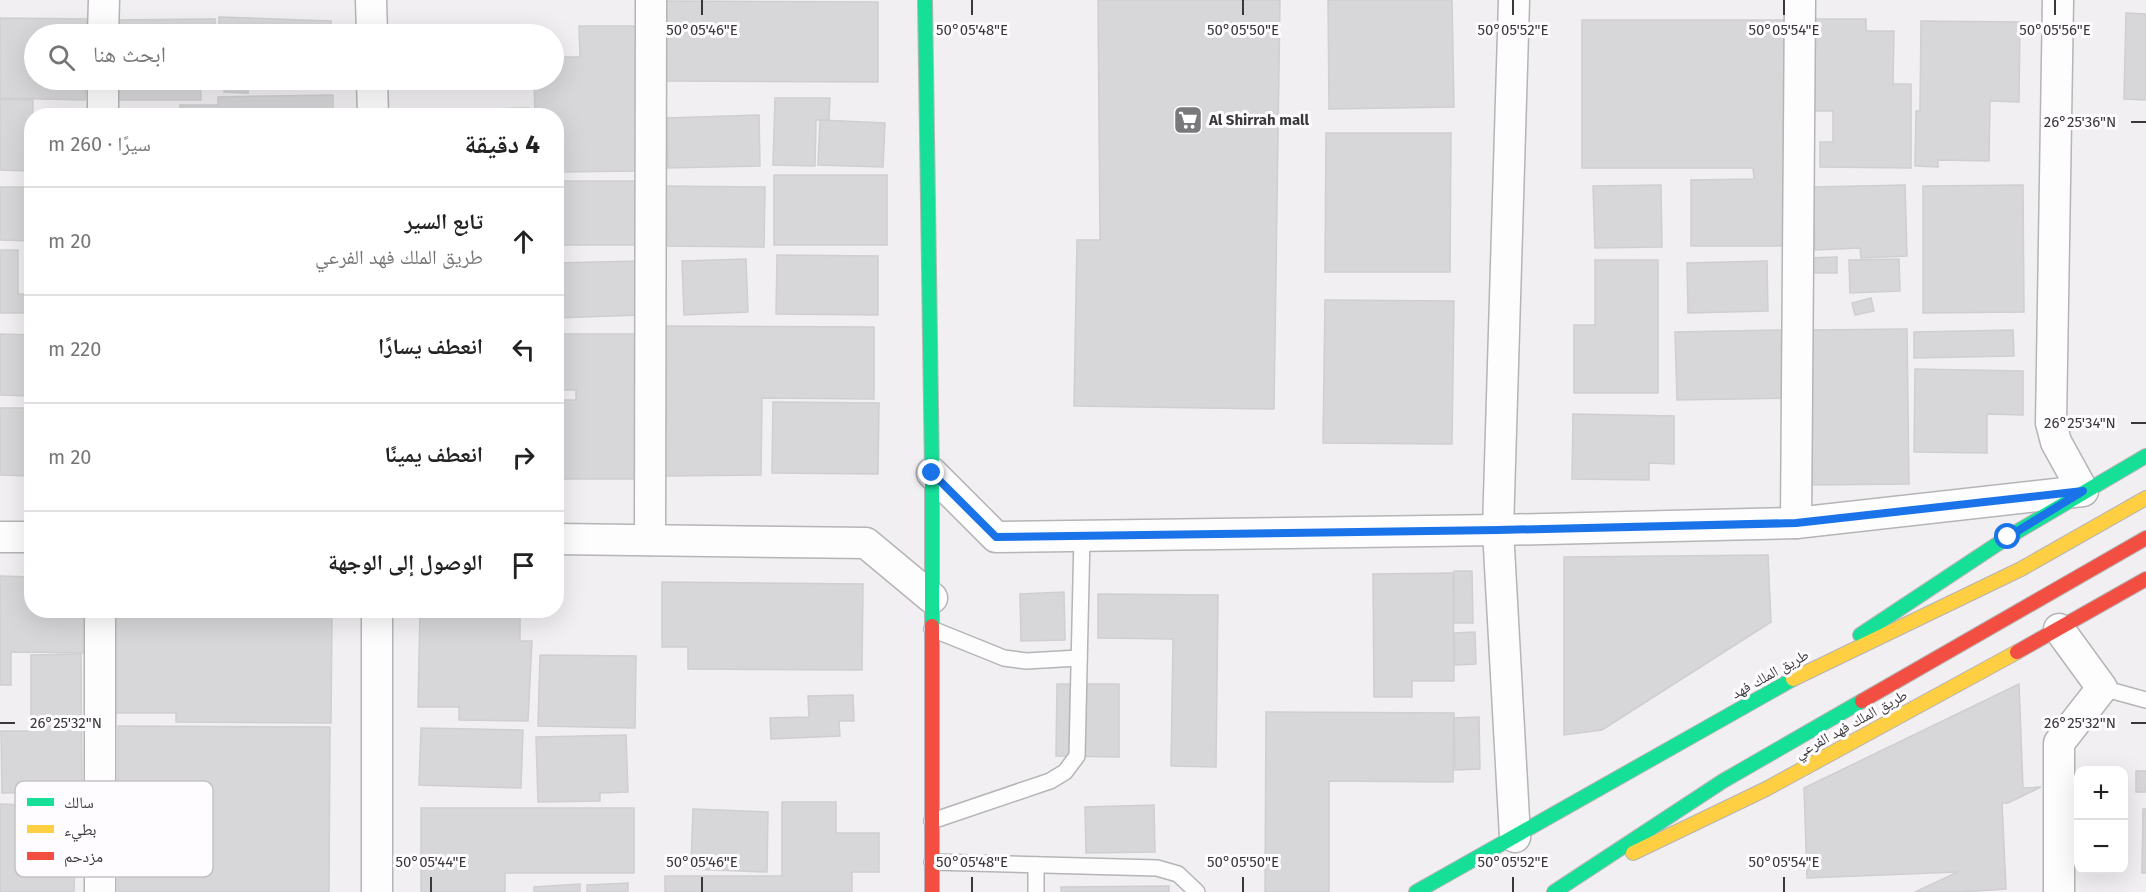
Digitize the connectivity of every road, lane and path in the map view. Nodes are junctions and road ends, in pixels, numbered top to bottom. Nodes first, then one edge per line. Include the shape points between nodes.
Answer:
1 (104, 0) edge
2 (371, 0) edge
3 (651, 0) edge
4 (925, 0) edge
5 (1514, 0) edge
6 (1800, 0) edge
7 (2058, 0) edge
8 (103, 24) edge
9 (372, 24) edge
10 (103, 90) edge
11 (372, 90) edge
12 (103, 108) edge
13 (373, 108) edge
14 (2146, 456) edge
15 (932, 473) junction
16 (2083, 491) junction
17 (2146, 498) edge
18 (1796, 523) junction
19 (1498, 530) junction
20 (1082, 536) junction
21 (0, 537) edge
22 (24, 537) edge
23 (564, 538) edge
24 (2146, 538) edge
25 (650, 540) junction
26 (2146, 579) edge
27 (932, 598) junction
28 (100, 618) edge
29 (377, 618) edge
30 (932, 629) junction
31 (2059, 629) junction
32 (1079, 658) junction
33 (1799, 676) junction
34 (2102, 688) junction
35 (2146, 700) edge
36 (100, 781) edge
37 (932, 821) junction
38 (1515, 837) junction
39 (932, 862) junction
40 (1036, 865) junction
41 (1560, 889) edge
42 (377, 892) edge
43 (932, 892) edge
44 (1036, 892) edge
45 (1197, 892) edge
46 (1416, 892) edge
47 (2059, 892) edge

1 - 8 street
2 - 9 street
3 - 25 street
4 - 15 main road
5 - 19 street
6 - 18 street
7 - 16 street via 2051,423 2056,442
10 - 12 street
11 - 13 street
14 - 16 main road
15 - 20 street via 996,537
15 - 27 main road
16 - 18 street
16 - 33 main road
17 - 33 main road, طريق الملك فهد via 2021,569
18 - 19 street
19 - 20 street
19 - 38 street
20 - 32 lane
21 - 22 street
23 - 25 street
24 - 41 main road via 1722,781
25 - 27 street via 866,543
26 - 31 main road, طريق الملك فهد الفرعي
27 - 30 main road
28 - 36 street
29 - 42 street
30 - 32 lane via 1004,658
30 - 37 main road
31 - 34 street
31 - 41 main road, طريق الملك فهد الفرعي via 1766,789
32 - 37 lane via 1077,756 1065,771 1050,781
33 - 38 main road, طريق الملك فهد
34 - 35 lane
34 - 47 street via 2059,743
37 - 39 main road
38 - 46 main road, طريق الملك فهد
39 - 40 lane
39 - 43 main road
40 - 44 lane
40 - 45 lane via 1157,868 1178,874

